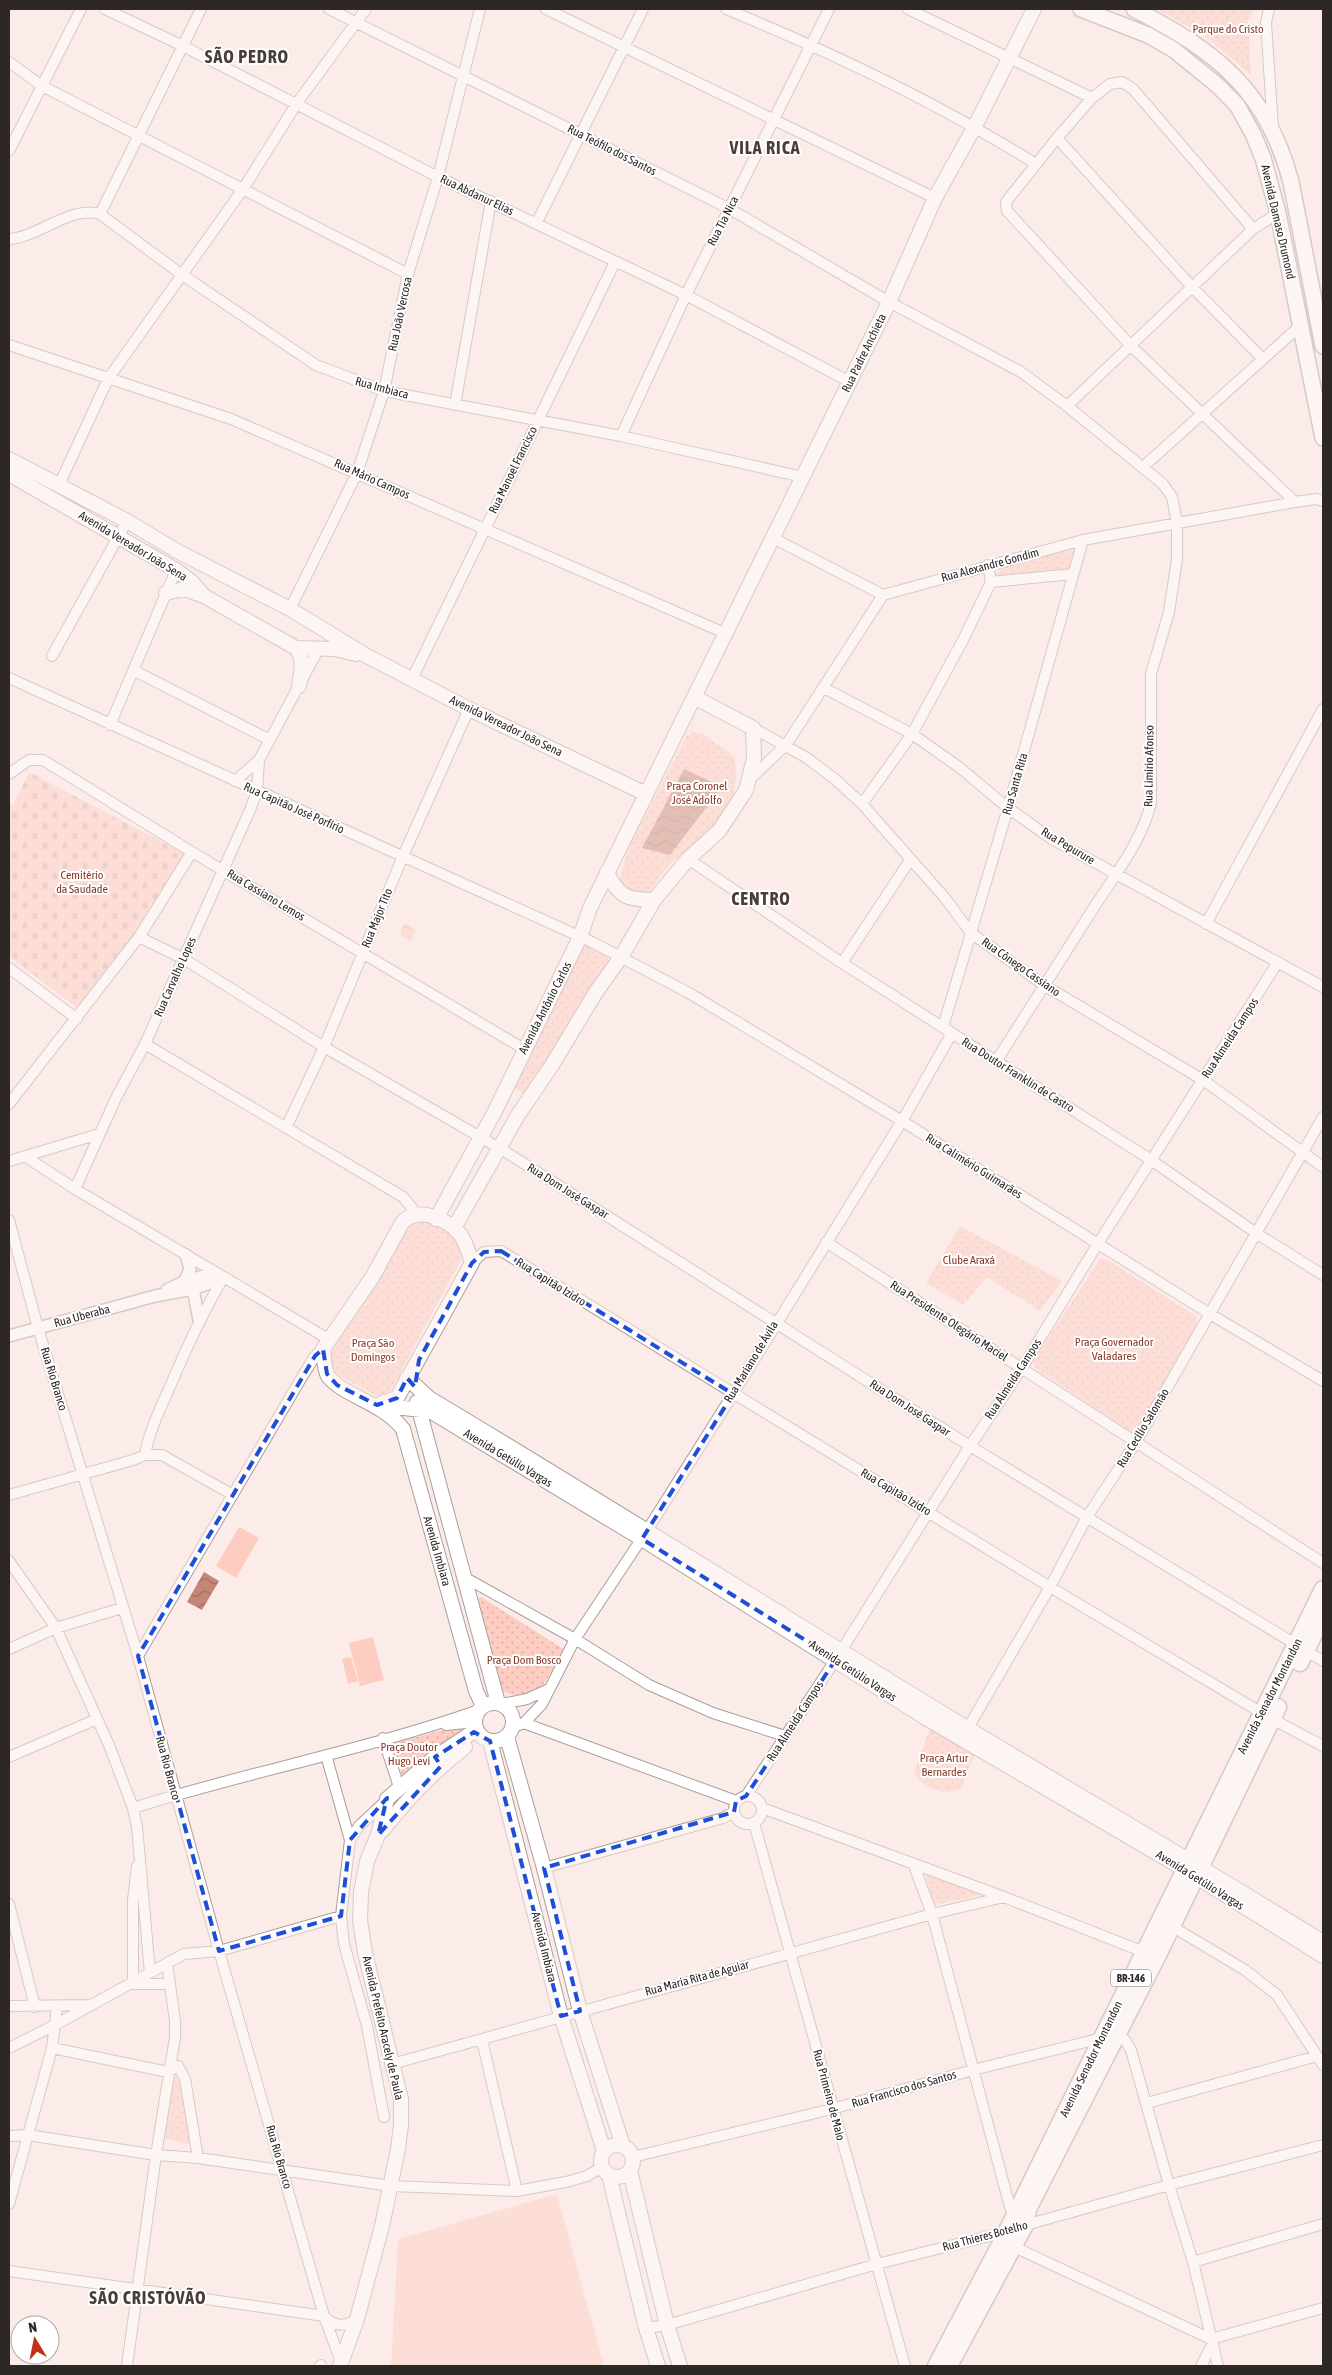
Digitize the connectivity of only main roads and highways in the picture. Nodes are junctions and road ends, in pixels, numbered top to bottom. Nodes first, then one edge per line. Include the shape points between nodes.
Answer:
1 (1034, 9) edge
2 (1081, 9) edge
3 (1134, 9) edge
4 (1323, 346) edge
5 (1323, 438) edge
6 (9, 459) edge
7 (9, 474) edge
8 (214, 568) junction
9 (192, 582) junction
10 (166, 594) road end
11 (204, 596) junction
12 (320, 627) junction
13 (296, 648) junction
14 (318, 650) junction
15 (367, 656) junction
16 (299, 686) road end
17 (694, 697) junction
18 (646, 794) junction
19 (607, 872) junction
20 (654, 900) junction
21 (436, 1219) junction
22 (454, 1228) junction
23 (411, 1382) junction
24 (377, 1405) junction
25 (418, 1408) junction
26 (438, 1479) junction
27 (418, 1484) junction
28 (645, 1534) junction
29 (1323, 1589) edge
30 (1323, 1616) edge
31 (1301, 1648) junction
32 (500, 1704) junction
33 (480, 1724) junction
34 (515, 1729) junction
35 (438, 1762) junction
36 (378, 1835) junction
37 (1192, 1868) junction
38 (1322, 1946) edge
39 (623, 2146) junction
40 (604, 2151) junction
41 (606, 2171) junction
42 (630, 2172) junction
43 (1007, 2239) junction
44 (340, 2364) edge
45 (658, 2366) edge
46 (680, 2366) edge
47 (936, 2366) edge
48 (949, 2366) edge

1 - 17 main road, Rua Padre Anchieta via 936,198 889,302
2 - 5 main road, Avenida Damaso Drumond via 1174,50 1236,105 1253,134 1278,213
3 - 4 main road, Avenida Damaso Drumond via 1202,47 1227,68 1273,129 1291,182
6 - 8 main road, Avenida Vereador João Sena
7 - 9 main road, Avenida Vereador João Sena
8 - 9 main road via 197,570
8 - 12 main road, Avenida Vereador João Sena
9 - 11 main road, Avenida Vereador João Sena
10 - 11 main road via 184,590
11 - 13 main road, Avenida Vereador João Sena
12 - 14 main road via 322,635
12 - 15 main road, Avenida Vereador João Sena
13 - 14 main road, Avenida Vereador João Sena
13 - 16 main road via 302,663
14 - 15 main road, Avenida Vereador João Sena via 335,649
15 - 18 main road, Avenida Vereador João Sena
17 - 18 main road
17 - 20 main road via 753,728 754,758 750,779 719,831 688,858
18 - 19 main road, Avenida Antônio Carlos
19 - 20 main road via 620,893 636,900
19 - 21 main road, Avenida Antônio Carlos via 580,937 480,1139
20 - 22 main road via 621,957 518,1115
21 - 22 main road
21 - 24 main road via 427,1214 406,1218 373,1276 326,1344 327,1374 332,1380
22 - 23 main road via 462,1236 472,1263 419,1360
23 - 24 main road via 397,1398
23 - 25 main road
23 - 28 main road, Avenida Getúlio Vargas via 429,1398
24 - 25 main road, Avenida Getúlio Vargas
24 - 27 main road, Avenida Imbiara via 403,1429
25 - 26 main road, Avenida Imbiara
25 - 28 main road, Avenida Getúlio Vargas via 430,1411
26 - 27 main road
26 - 32 main road, Avenida Imbiara
27 - 33 main road, Avenida Imbiara via 476,1692
28 - 37 main road, Avenida Getúlio Vargas via 964,1733
29 - 31 highway, Avenida Senador Montandon / BR-146
30 - 31 highway, Avenida Senador Montandon / BR-146
31 - 37 highway, Avenida Senador Montandon / BR-146
32 - 33 main road
32 - 34 main road, Avenida Imbiara via 513,1716
33 - 34 main road via 499,1741
33 - 35 main road, Avenida Prefeito Aracely de Paula
33 - 40 main road, Avenida Imbiara via 561,2016
34 - 39 main road, Avenida Imbiara via 544,1868 580,2011
35 - 36 main road, Avenida Prefeito Aracely de Paula
35 - 36 main road, Avenida Prefeito Aracely de Paula via 399,1787 387,1799
36 - 44 main road, Avenida Prefeito Aracely de Paula via 362,1885 360,1920 401,2099 401,2125 391,2186 357,2319
37 - 38 main road, Avenida Getúlio Vargas
37 - 43 highway, Avenida Senador Montandon / BR-146 via 1022,2217
39 - 40 main road via 613,2145
39 - 42 main road via 633,2157
40 - 41 main road
41 - 42 main road via 620,2177
41 - 45 main road
42 - 46 main road
43 - 47 highway, Avenida Senador Montandon / BR-146
43 - 48 highway, Avenida Senador Montandon / BR-146

